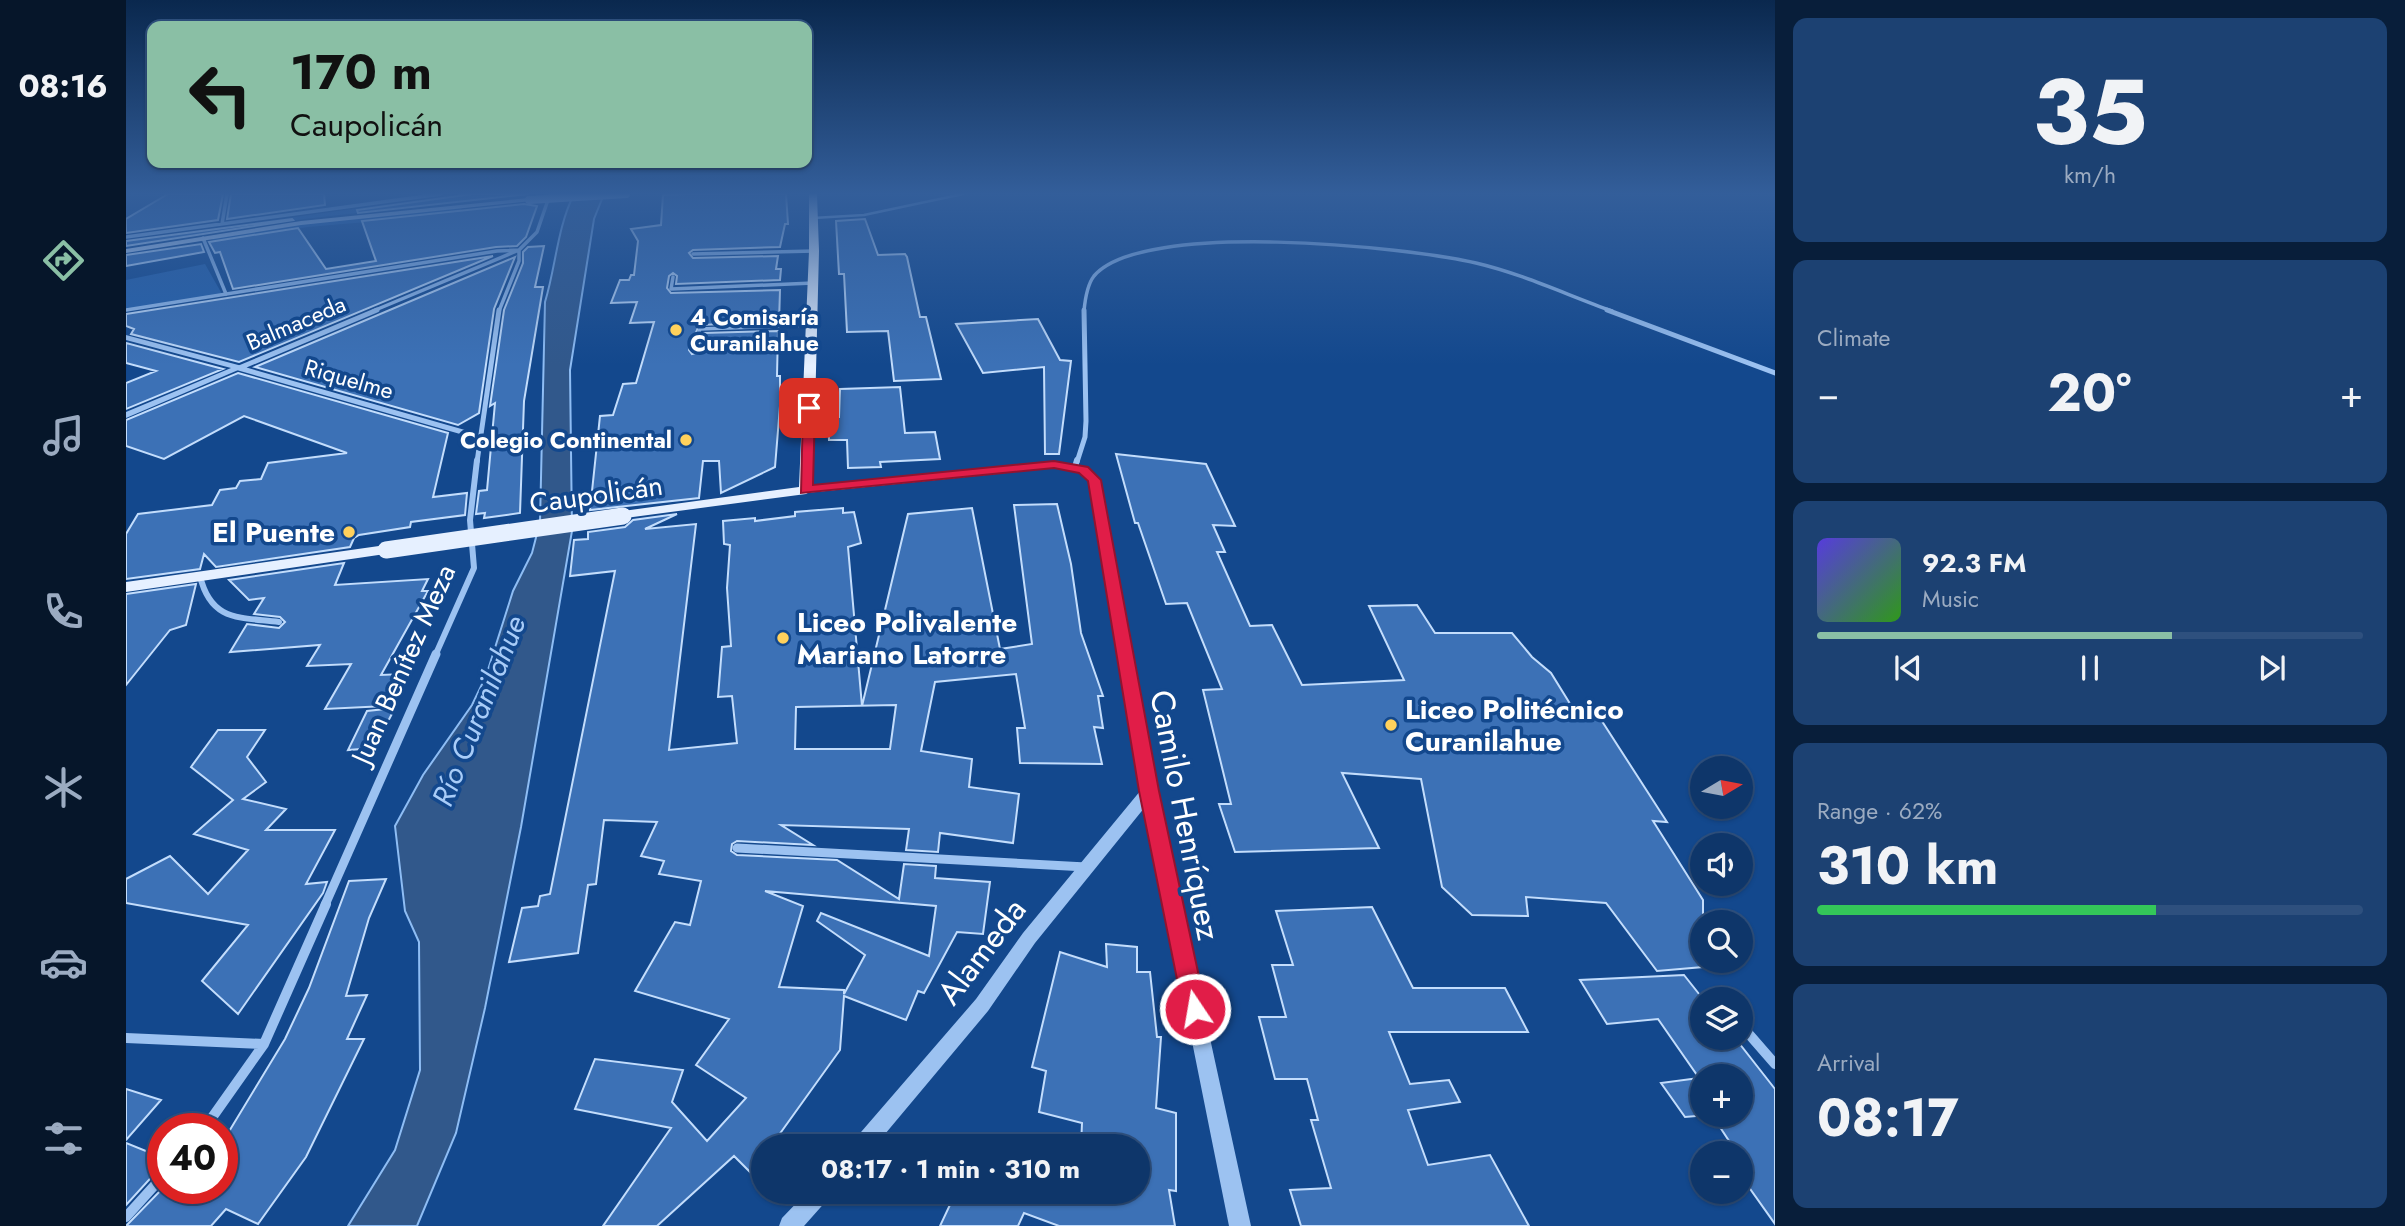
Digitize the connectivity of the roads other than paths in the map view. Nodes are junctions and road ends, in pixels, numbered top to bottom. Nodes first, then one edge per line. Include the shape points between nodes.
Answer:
1 (208, 251) edge
2 (496, 251) edge
3 (516, 251) edge
4 (519, 251) edge
5 (805, 251) edge
6 (814, 251) edge
7 (1158, 251) edge
8 (1405, 251) edge
9 (693, 254) dead end
10 (673, 277) dead end
11 (813, 283) junction
12 (226, 294) junction
13 (126, 310) edge
14 (812, 325) junction
15 (126, 338) edge
16 (693, 350) dead end
17 (1775, 367) edge
18 (239, 368) junction
19 (1761, 368) junction
20 (1775, 373) edge
21 (126, 415) edge
22 (480, 437) junction
23 (1075, 467) junction
24 (806, 490) junction
25 (200, 576) junction
26 (126, 587) edge
27 (279, 622) dead end
28 (1149, 791) junction
29 (737, 848) dead end
30 (1086, 867) junction
31 (126, 1038) edge
32 (1753, 1039) edge
33 (264, 1044) junction
34 (1775, 1064) edge
35 (215, 1113) edge
36 (872, 1134) edge
37 (147, 1193) edge
38 (810, 1204) edge
39 (126, 1217) edge
40 (790, 1226) edge
41 (1240, 1226) edge

1 - 12 street
2 - 12 street
3 - 18 street, Balmaceda
4 - 22 street, Juan Benítez Meza via 500,306
5 - 9 street
6 - 11 main road
7 - 23 street via 1103,267 1087,292 1085,437
8 - 19 street via 1507,271
10 - 11 street via 671,289
11 - 14 main road
12 - 13 street
14 - 16 lane via 700,328
14 - 24 main road
15 - 18 street, Riquelme
17 - 19 street
18 - 21 street, Balmaceda
18 - 22 street, Riquelme
19 - 20 street
22 - 33 street, Juan Benítez Meza via 470,520 474,568
23 - 24 street, Caupolicán via 1041,465
23 - 28 street, Camilo Henríquez via 1095,480
24 - 25 main road, Caupolicán, bridge
25 - 26 main road, Caupolicán
25 - 27 street via 203,596 211,607 226,614
28 - 30 street, Alameda
28 - 41 street, Camilo Henríquez
29 - 30 street
30 - 36 street, Alameda via 1028,938 982,1005
31 - 33 street
32 - 34 street
33 - 35 street, Juan Benítez Meza
37 - 39 street
38 - 40 street

